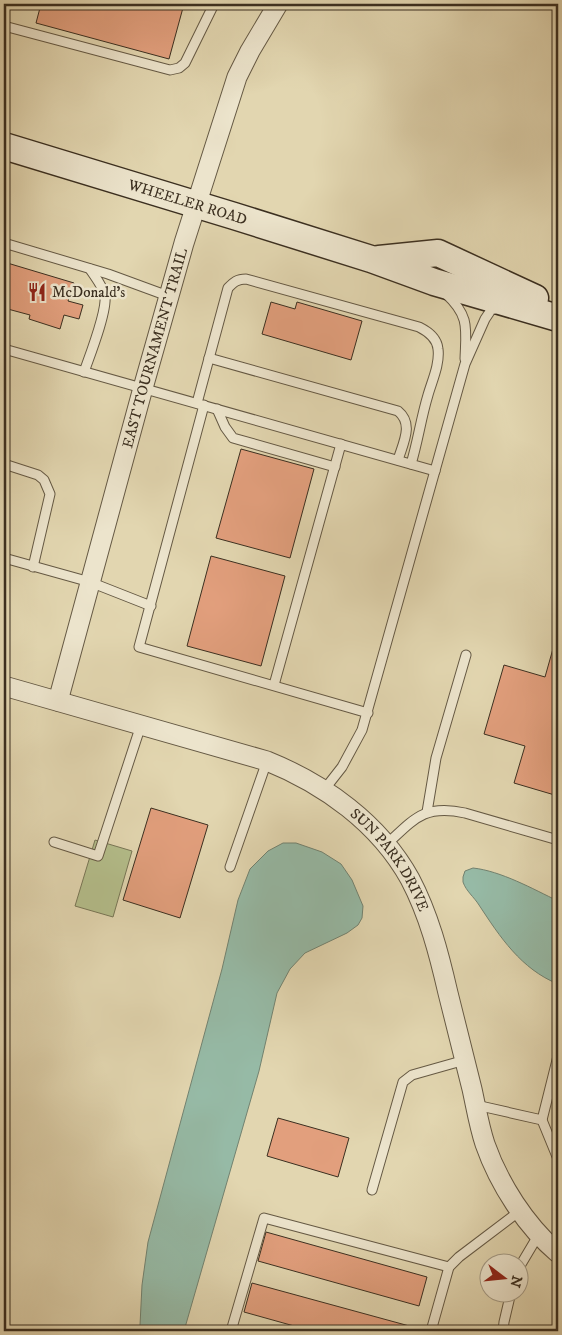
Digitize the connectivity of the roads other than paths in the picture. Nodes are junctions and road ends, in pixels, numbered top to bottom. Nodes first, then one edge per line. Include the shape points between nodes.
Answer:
1 (214, 4) edge
2 (278, 4) edge
3 (4, 26) edge
4 (4, 146) edge
5 (197, 205) junction
6 (4, 242) edge
7 (371, 260) junction
8 (90, 269) junction
9 (434, 282) junction
10 (168, 296) junction
11 (509, 304) junction
12 (558, 308) edge
13 (558, 318) edge
14 (4, 350) edge
15 (209, 358) junction
16 (464, 364) junction
17 (84, 372) junction
18 (143, 388) junction
19 (201, 404) junction
20 (217, 408) junction
21 (341, 444) junction
22 (398, 460) junction
23 (4, 464) edge
24 (411, 464) junction
25 (335, 467) junction
26 (435, 471) junction
27 (4, 558) edge
28 (33, 567) junction
29 (90, 582) junction
30 (151, 606) junction
31 (466, 655) dead end
32 (274, 685) junction
33 (4, 686) edge
34 (58, 701) junction
35 (368, 712) junction
36 (141, 724) junction
37 (267, 761) junction
38 (324, 790) junction
39 (426, 812) junction
40 (558, 840) edge
41 (54, 842) dead end
42 (385, 845) junction
43 (230, 867) dead end
44 (558, 1056) edge
45 (464, 1060) junction
46 (476, 1105) junction
47 (542, 1120) junction
48 (558, 1159) edge
49 (372, 1190) dead end
50 (521, 1210) junction
51 (539, 1234) junction
52 (528, 1252) edge
53 (558, 1253) edge
54 (450, 1267) junction
55 (509, 1302) edge
56 (231, 1331) edge
57 (431, 1331) edge
58 (504, 1331) edge

1 - 3 lane via 185,63 170,70
2 - 5 street, EAST TOURNAMENT TRAIL via 237,77
4 - 5 street, WHEELER ROAD
5 - 7 street, WHEELER ROAD
5 - 10 street, EAST TOURNAMENT TRAIL
6 - 8 lane
7 - 9 street, WHEELER ROAD
7 - 12 street, WHEELER ROAD via 438,253
8 - 10 lane
8 - 17 lane via 103,290 105,300
9 - 11 street, WHEELER ROAD
9 - 16 lane via 458,304 464,316
10 - 18 street, EAST TOURNAMENT TRAIL
11 - 13 street, WHEELER ROAD
11 - 16 lane via 492,310 485,319
14 - 17 lane
15 - 19 lane
15 - 22 lane via 398,411 404,416 406,430
15 - 24 lane via 228,288 239,279 419,327 435,339 438,359
16 - 26 lane
17 - 18 lane
18 - 19 lane
18 - 29 street, EAST TOURNAMENT TRAIL
19 - 20 lane
19 - 30 lane
20 - 21 lane
20 - 25 lane via 233,438
21 - 22 lane
21 - 25 lane
22 - 24 lane
23 - 28 lane via 38,475 50,494
24 - 26 lane
25 - 32 lane
26 - 35 lane
27 - 28 lane
28 - 29 lane
29 - 30 lane
29 - 34 street, EAST TOURNAMENT TRAIL
30 - 32 lane via 139,647
31 - 39 lane via 436,758
32 - 35 lane
33 - 34 street, SUN PARK DRIVE
34 - 36 street, SUN PARK DRIVE
35 - 38 lane via 353,749
36 - 37 street, SUN PARK DRIVE
36 - 41 lane via 98,856
37 - 38 street, SUN PARK DRIVE
37 - 43 lane
38 - 42 street, SUN PARK DRIVE via 368,825
39 - 40 lane via 452,810
39 - 42 lane
42 - 45 street, SUN PARK DRIVE via 409,877 436,944
44 - 47 lane
45 - 46 street, SUN PARK DRIVE
45 - 49 lane via 412,1074 403,1082
46 - 47 lane
46 - 50 street, SUN PARK DRIVE via 485,1144 504,1186
47 - 48 lane
50 - 51 street, SUN PARK DRIVE
50 - 54 lane
51 - 52 lane
51 - 53 street, SUN PARK DRIVE
54 - 56 lane via 264,1218
54 - 57 lane
55 - 58 lane

